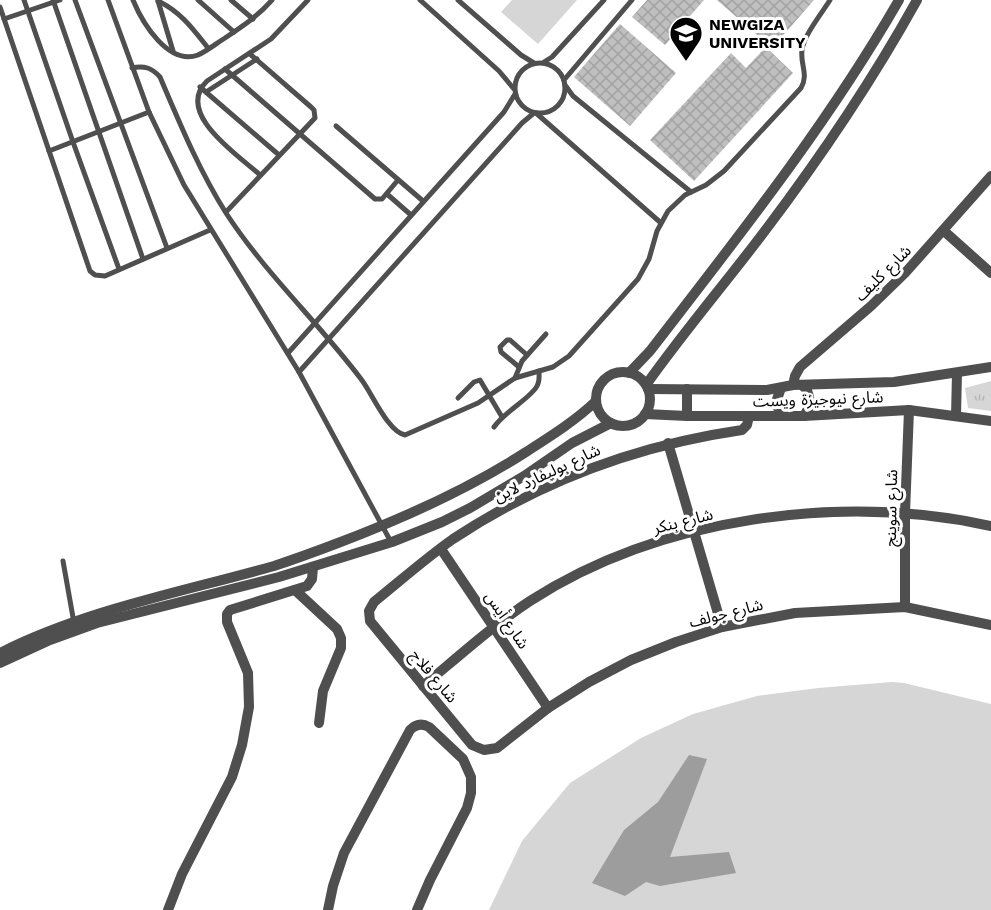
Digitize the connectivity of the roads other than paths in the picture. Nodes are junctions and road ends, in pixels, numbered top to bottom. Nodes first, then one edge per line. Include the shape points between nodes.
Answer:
1 (24, 0) edge
2 (75, 0) edge
3 (108, 0) edge
4 (133, 0) edge
5 (198, 0) edge
6 (231, 0) edge
7 (308, 0) edge
8 (420, 0) edge
9 (458, 0) edge
10 (604, 0) edge
11 (632, 0) edge
12 (831, 0) edge
13 (899, 0) edge
14 (917, 0) edge
15 (55, 1) edge
16 (158, 1) edge
17 (270, 1) edge
18 (0, 7) edge
19 (28, 11) junction
20 (4, 19) junction
21 (253, 19) junction
22 (234, 32) junction
23 (208, 48) junction
24 (173, 51) junction
25 (250, 54) junction
26 (257, 59) junction
27 (544, 62) junction
28 (534, 63) junction
29 (132, 68) junction
30 (225, 69) junction
31 (232, 75) junction
32 (564, 82) junction
33 (200, 87) junction
34 (206, 92) junction
35 (514, 92) junction
36 (150, 112) junction
37 (535, 113) junction
38 (120, 123) junction
39 (336, 126) dead end
40 (99, 132) junction
41 (300, 134) junction
42 (73, 142) junction
43 (49, 151) junction
44 (279, 154) junction
45 (260, 175) junction
46 (991, 176) edge
47 (398, 180) junction
48 (691, 192) junction
49 (387, 194) junction
50 (423, 201) junction
51 (226, 212) junction
52 (411, 215) junction
53 (661, 223) junction
54 (210, 230) junction
55 (944, 231) junction
56 (167, 248) junction
57 (143, 259) junction
58 (119, 269) junction
59 (991, 273) edge
60 (314, 323) junction
61 (546, 334) dead end
62 (329, 340) junction
63 (288, 353) junction
64 (527, 355) junction
65 (519, 367) junction
66 (991, 367) edge
67 (539, 371) junction
68 (299, 372) junction
69 (629, 373) junction
70 (957, 373) junction
71 (515, 378) junction
72 (798, 385) junction
73 (647, 387) junction
74 (781, 388) junction
75 (687, 389) junction
76 (490, 395) junction
77 (458, 398) dead end
78 (596, 401) junction
79 (909, 410) junction
80 (645, 414) junction
81 (687, 416) junction
82 (704, 416) junction
83 (749, 416) junction
84 (781, 416) junction
85 (804, 416) junction
86 (957, 416) junction
87 (502, 417) junction
88 (991, 421) edge
89 (611, 423) junction
90 (568, 424) junction
91 (494, 427) dead end
92 (704, 435) junction
93 (668, 443) junction
94 (572, 444) junction
95 (905, 513) junction
96 (384, 526) junction
97 (991, 526) edge
98 (693, 532) junction
99 (392, 542) junction
100 (441, 549) junction
101 (63, 561) dead end
102 (313, 567) junction
103 (295, 590) junction
104 (375, 602) joint
105 (905, 607) junction
106 (74, 623) junction
107 (991, 625) edge
108 (494, 627) junction
109 (722, 627) junction
110 (0, 653) edge
111 (0, 663) edge
112 (423, 686) junction
113 (548, 708) junction
114 (319, 723) dead end
115 (497, 748) joint
116 (168, 910) edge
117 (328, 910) edge
118 (417, 910) edge

1 - 19 lane
2 - 38 lane
3 - 29 lane
4 - 24 lane via 147,28
5 - 22 lane
6 - 21 lane
7 - 25 lane via 271,39
8 - 35 lane via 499,71
9 - 28 lane
10 - 27 lane
11 - 32 lane
12 - 48 lane via 804,43 805,77 801,88 718,177
13 - 69 street via 786,174
14 - 73 street via 878,69 826,147
15 - 19 lane
15 - 40 lane
16 - 23 lane via 189,22
16 - 24 lane
17 - 21 lane
18 - 20 lane
19 - 20 lane
19 - 42 lane
20 - 43 lane
21 - 22 lane
22 - 23 lane
23 - 24 lane via 187,56
25 - 26 lane
25 - 30 lane
26 - 31 lane
26 - 41 lane via 314,110 315,118
27 - 28 lane
27 - 32 lane via 554,66
28 - 35 lane via 521,70
29 - 36 lane
29 - 51 lane via 145,67 160,77 193,153
30 - 31 lane
30 - 33 lane
31 - 34 lane
31 - 41 lane
32 - 37 lane via 564,96 557,106
32 - 48 lane via 573,96
33 - 34 lane
33 - 45 lane via 197,107 207,127
34 - 44 lane
35 - 37 lane via 524,108
35 - 50 lane via 504,112
36 - 38 lane
36 - 54 lane
37 - 53 lane
37 - 62 lane
38 - 40 lane
38 - 56 lane
39 - 47 lane
40 - 42 lane
40 - 57 lane
41 - 44 lane
41 - 49 lane via 372,197 378,200
42 - 43 lane
42 - 58 lane
43 - 58 lane via 90,271 102,276
44 - 45 lane
45 - 51 lane
46 - 55 street, شارع كليف
47 - 49 lane
47 - 50 lane
48 - 53 lane via 676,202
49 - 52 lane
50 - 52 lane
51 - 60 lane
52 - 60 lane
53 - 67 lane via 638,279 569,356
54 - 56 lane
54 - 63 lane
55 - 59 street
55 - 72 street, شارع كليف via 871,306 800,367 795,376
56 - 57 lane
57 - 58 lane
60 - 62 lane
60 - 63 lane
61 - 64 lane
62 - 68 lane
62 - 76 lane via 363,381 393,429 401,434 410,434
63 - 68 lane
64 - 65 lane
64 - 65 lane via 510,340 500,347
65 - 71 lane
66 - 70 street, شارع نيوجيزة ويست
67 - 71 lane
67 - 87 lane via 537,387
68 - 96 lane
69 - 73 street
69 - 78 street via 616,373 606,379 598,389
70 - 72 street, شارع نيوجيزة ويست via 894,382
70 - 86 street
71 - 76 lane
72 - 74 street, شارع نيوجيزة ويست
72 - 85 street via 807,390 811,404
73 - 75 street, شارع نيوجيزة ويست
73 - 80 street via 650,404
74 - 75 street, شارع نيوجيزة ويست
74 - 84 street via 776,402
75 - 81 street
76 - 77 lane via 478,380
76 - 87 lane
78 - 89 street via 601,414
78 - 90 street
79 - 85 street, شارع نيوجيزة ويست
79 - 86 street, شارع نيوجيزة ويست
79 - 95 street, شارع سوينج
80 - 81 street, شارع نيوجيزة ويست
80 - 89 street via 630,425
81 - 82 street, شارع نيوجيزة ويست
82 - 83 street, شارع نيوجيزة ويست
82 - 92 street
83 - 84 street, شارع نيوجيزة ويست
83 - 92 street, شارع بوليفارد لاين via 742,430
84 - 85 street, شارع نيوجيزة ويست
86 - 88 street, شارع نيوجيزة ويست
87 - 91 lane
89 - 94 street
90 - 94 street
90 - 96 street via 485,477
92 - 93 street, شارع بوليفارد لاين
93 - 98 street
93 - 100 street, شارع بوليفارد لاين via 551,484 483,520
94 - 99 street via 470,508
95 - 97 street, شارع بنكر
95 - 98 street, شارع بنكر via 804,514
95 - 105 street, شارع سوينج
96 - 99 lane
96 - 106 street via 276,565
98 - 108 street, شارع بنكر via 611,559 570,578
98 - 109 street
99 - 102 street
100 - 104 street, شارع بوليفارد لاين
100 - 108 street, شارع أيس
101 - 106 lane
102 - 103 street via 307,586
102 - 111 street via 97,623
103 - 114 street via 333,625 341,638 341,648 323,691
103 - 116 street via 227,614 248,673 249,707 242,745 232,777
104 - 112 street, شارع فلاج via 369,611 370,621
105 - 107 street, شارع جولف
105 - 109 street, شارع جولف via 795,613
106 - 110 street
108 - 112 street, شارع بنكر
108 - 113 street, شارع أيس
109 - 113 street, شارع جولف via 631,660
112 - 115 street, شارع فلاج via 472,745 484,750
113 - 115 street, شارع جولف
117 - 118 street via 337,870 351,838 410,730 423,724 463,759 471,777 471,793

